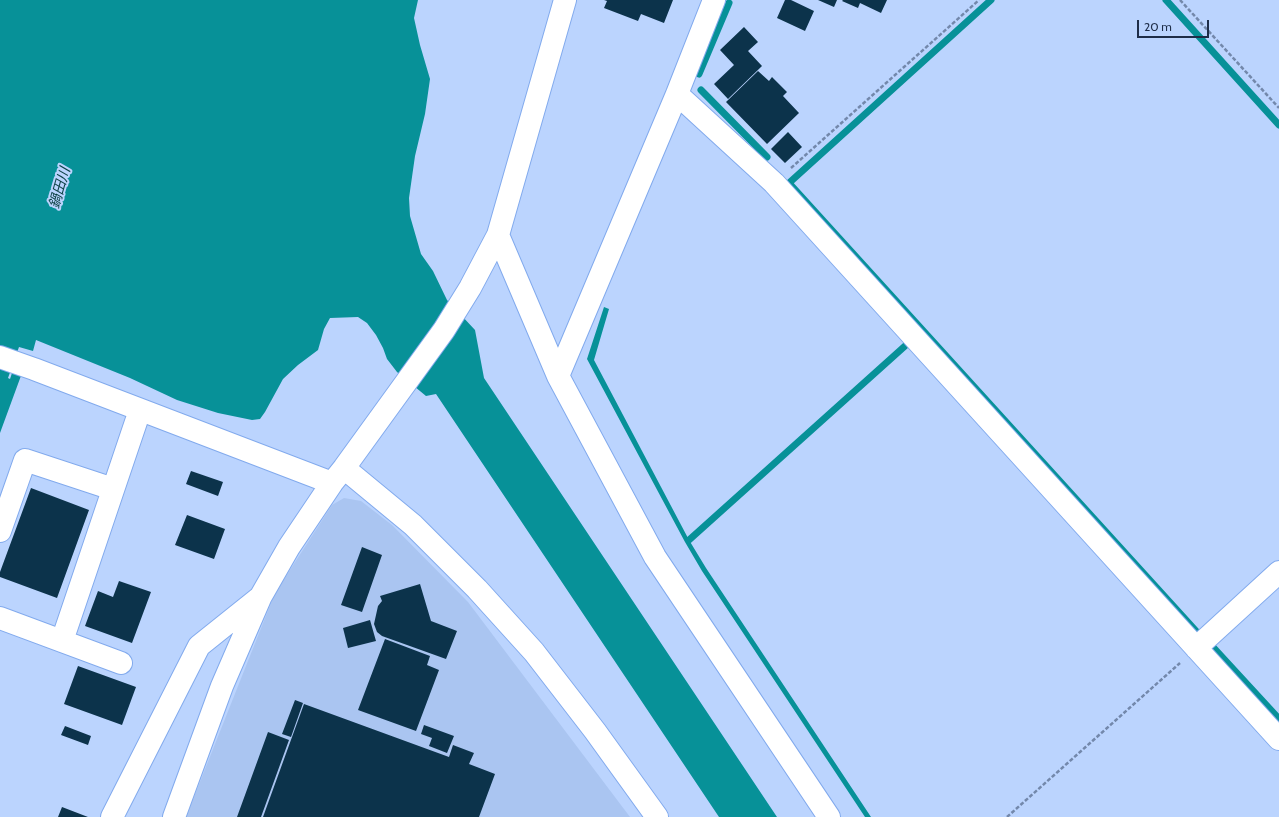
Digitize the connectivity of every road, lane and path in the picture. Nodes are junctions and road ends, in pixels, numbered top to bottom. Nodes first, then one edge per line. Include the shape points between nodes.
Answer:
1 (565, 0) edge
2 (714, 0) edge
3 (979, 0) edge
4 (1180, 0) edge
5 (677, 94) junction
6 (1279, 108) edge
7 (774, 183) junction
8 (498, 235) junction
9 (0, 357) edge
10 (558, 376) junction
11 (140, 410) junction
12 (338, 475) junction
13 (113, 489) junction
14 (0, 531) edge
15 (1279, 572) edge
16 (261, 596) junction
17 (0, 618) edge
18 (62, 641) junction
19 (1196, 648) junction
20 (121, 663) dead end
21 (1279, 739) edge
22 (112, 817) edge
23 (174, 817) edge
24 (657, 817) edge
25 (829, 817) edge
26 (1007, 817) edge

1 - 8 street
2 - 5 street
3 - 7 path
4 - 6 path
5 - 7 street
5 - 10 street
7 - 19 street
8 - 10 street
8 - 12 street via 444,330
9 - 11 street
10 - 25 street via 655,557
11 - 12 street
11 - 13 street
12 - 16 street via 289,547
12 - 24 street via 413,524 477,589 528,646 596,731
13 - 14 street via 25,460
13 - 18 street
15 - 19 street
16 - 22 street via 199,646
16 - 23 street via 222,686
17 - 18 street
18 - 20 street
19 - 21 street
19 - 26 path

